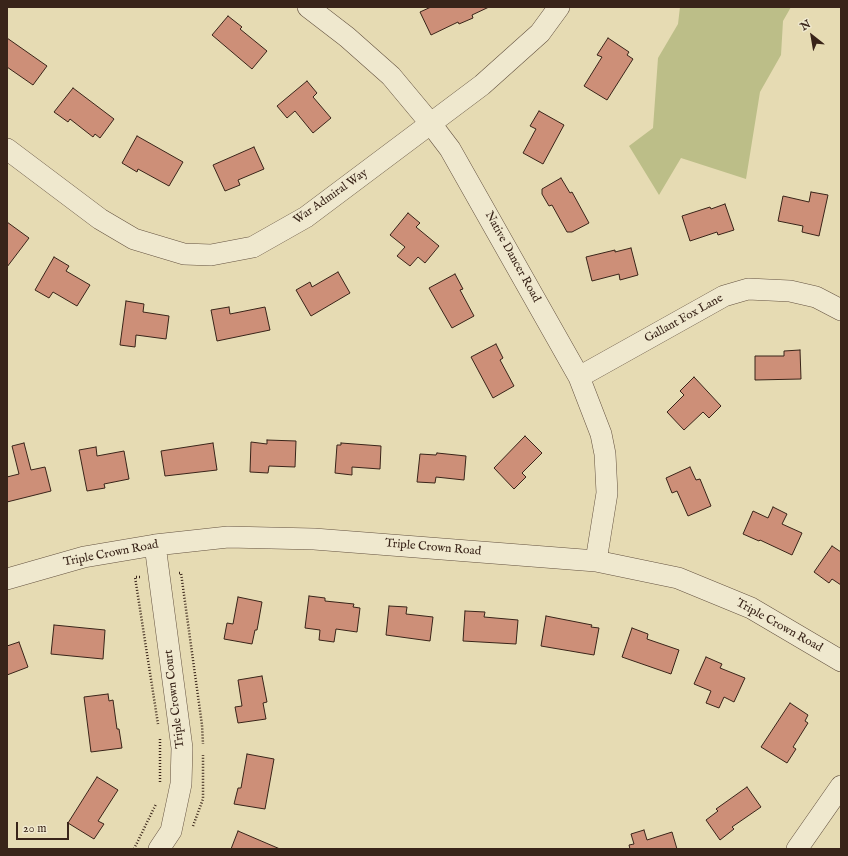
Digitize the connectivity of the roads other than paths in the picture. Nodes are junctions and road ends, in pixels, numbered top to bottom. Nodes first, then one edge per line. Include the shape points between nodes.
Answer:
1 (308, 7) edge
2 (559, 7) edge
3 (431, 124) junction
4 (7, 149) edge
5 (841, 310) edge
6 (579, 377) junction
7 (156, 545) junction
8 (596, 561) junction
9 (7, 579) edge
10 (841, 661) edge
11 (841, 786) edge
12 (159, 849) edge
13 (797, 849) edge

1 - 3 street, Native Dancer Road via 391,76
2 - 3 street, War Admiral Way via 540,33 482,85
3 - 4 street, War Admiral Way via 306,217 253,247 211,255 184,254 134,239 100,219
3 - 6 street, Native Dancer Road via 450,149
5 - 6 street, Gallant Fox Lane via 816,297 790,291 748,289 724,296
6 - 8 street, Native Dancer Road via 601,434 605,454 606,493
7 - 8 street, Triple Crown Road via 228,537 314,539
7 - 9 street, Triple Crown Road via 84,557
7 - 12 street, Triple Crown Court via 182,755 181,784 171,831
8 - 10 street, Triple Crown Road via 678,578 751,608
11 - 13 street

